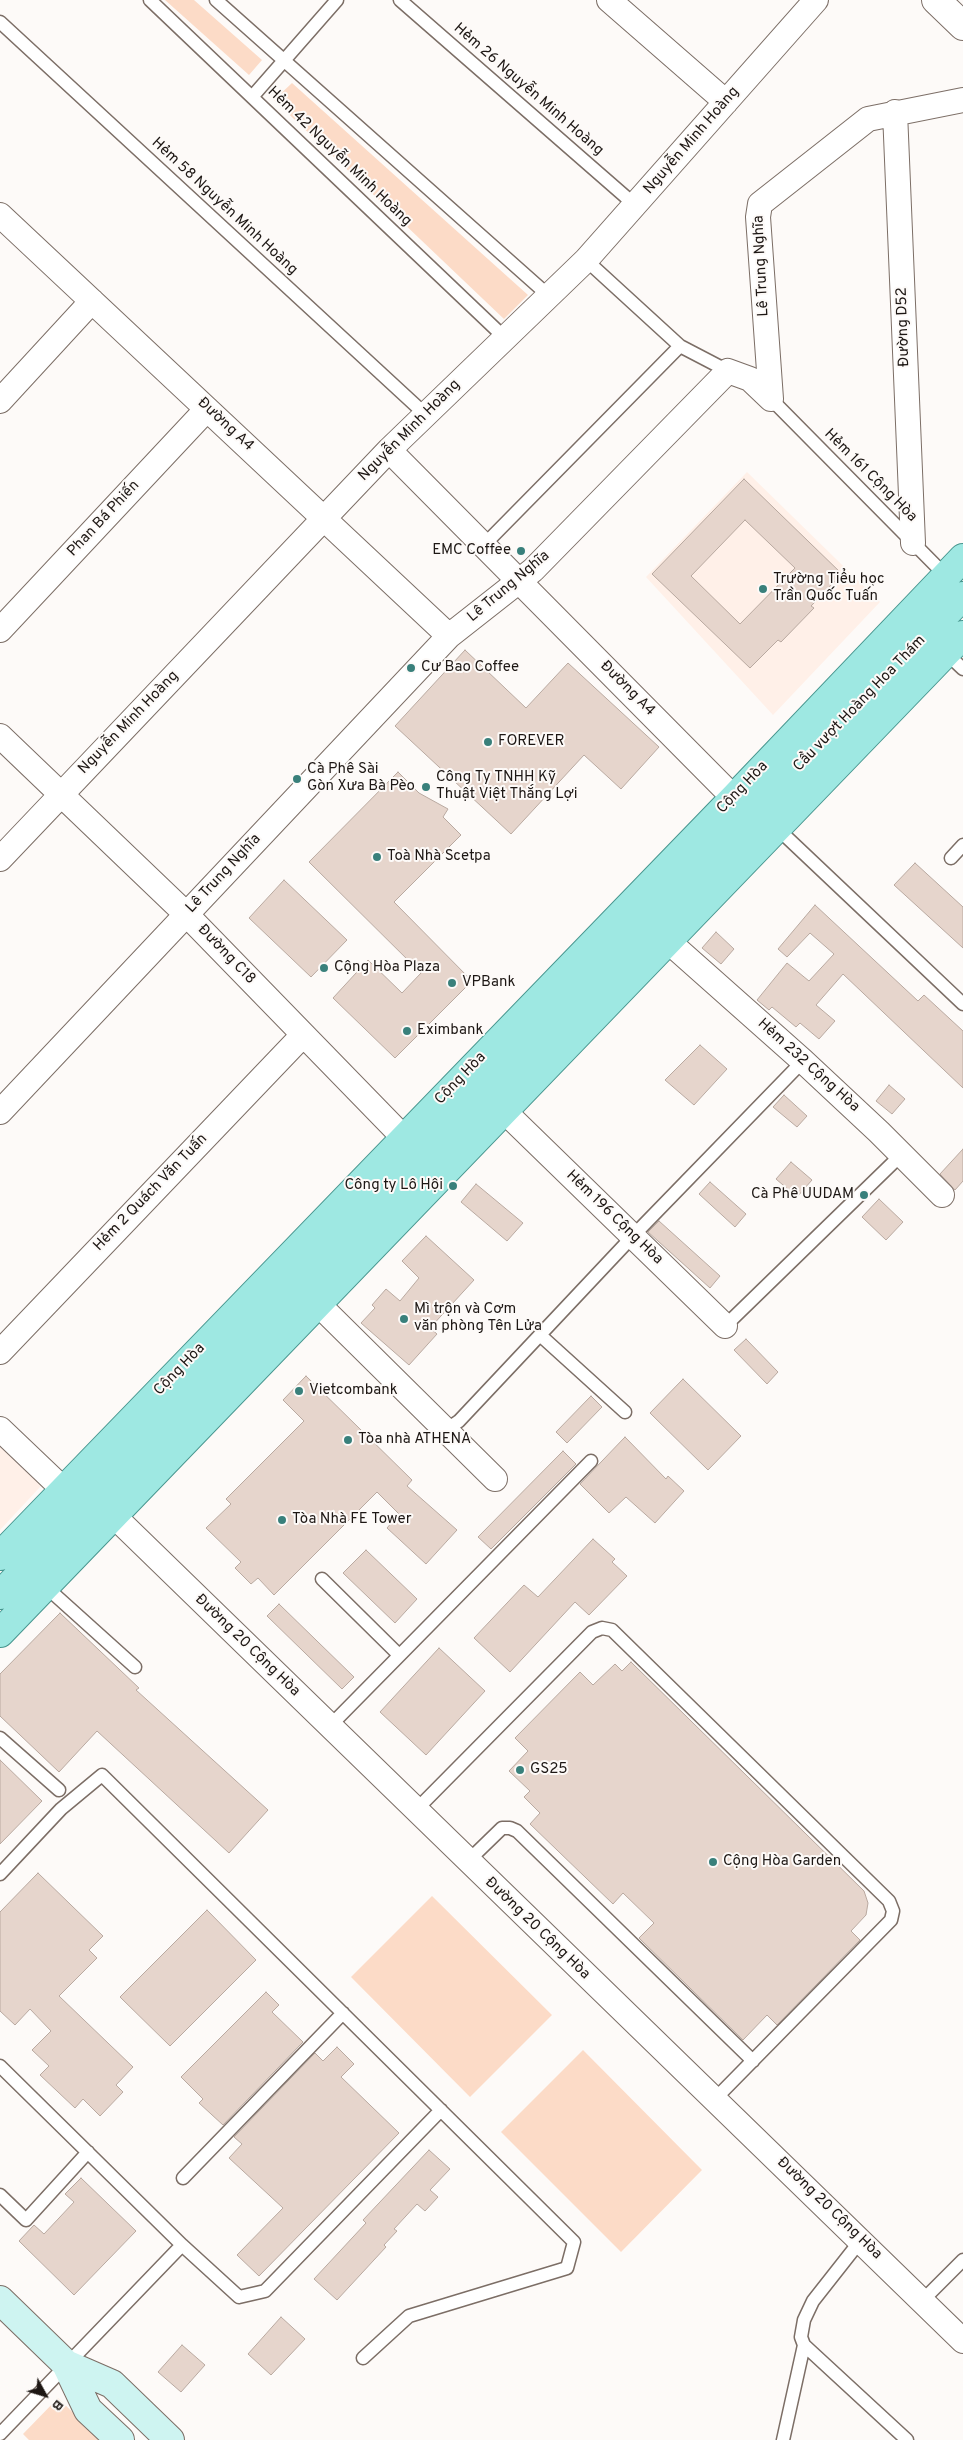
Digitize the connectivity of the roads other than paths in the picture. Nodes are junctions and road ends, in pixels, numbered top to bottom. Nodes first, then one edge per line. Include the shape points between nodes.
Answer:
1 (150, 0) edge
2 (216, 0) edge
3 (337, 0) edge
4 (400, 0) edge
5 (608, 0) edge
6 (816, 0) edge
7 (936, 0) edge
8 (0, 22) edge
9 (963, 26) edge
10 (284, 61) junction
11 (252, 97) junction
12 (963, 100) edge
13 (726, 102) junction
14 (895, 112) junction
15 (635, 205) junction
16 (0, 215) edge
17 (586, 260) junction
18 (549, 296) junction
19 (92, 301) junction
20 (505, 338) junction
21 (680, 346) junction
22 (728, 371) junction
23 (771, 399) junction
24 (0, 401) edge
25 (207, 409) junction
26 (426, 415) junction
27 (389, 450) junction
28 (324, 518) junction
29 (913, 543) junction
30 (484, 545) junction
31 (954, 567) edge
32 (520, 581) junction
33 (963, 596) edge
34 (0, 630) edge
35 (449, 636) junction
36 (957, 652) edge
37 (0, 736) edge
38 (61, 795) junction
39 (734, 798) junction
40 (757, 811) joint
41 (778, 829) junction
42 (963, 845) edge
43 (951, 858) dead end
44 (0, 859) edge
45 (186, 914) junction
46 (669, 942) junction
47 (962, 1001) edge
48 (303, 1035) junction
49 (803, 1061) junction
50 (503, 1110) junction
51 (0, 1112) edge
52 (404, 1138) junction
53 (902, 1154) junction
54 (942, 1195) dead end
55 (632, 1236) junction
56 (317, 1303) junction
57 (725, 1326) joint
58 (540, 1335) junction
59 (0, 1352) edge
60 (625, 1412) dead end
61 (0, 1429) edge
62 (446, 1430) junction
63 (591, 1461) dead end
64 (496, 1479) dead end
65 (64, 1490) junction
66 (113, 1515) junction
67 (0, 1556) edge
68 (322, 1579) dead end
69 (45, 1586) junction
70 (0, 1595) edge
71 (0, 1632) edge
72 (399, 1655) junction
73 (135, 1667) dead end
74 (330, 1727) junction
75 (0, 1738) edge
76 (60, 1790) dead end
77 (415, 1811) junction
78 (467, 1862) junction
79 (0, 1874) edge
80 (343, 2013) junction
81 (752, 2061) junction
82 (1, 2068) edge
83 (715, 2099) junction
84 (441, 2110) junction
85 (88, 2152) junction
86 (183, 2178) dead end
87 (0, 2195) edge
88 (861, 2240) junction
89 (182, 2245) junction
90 (963, 2260) edge
91 (0, 2300) edge
92 (923, 2300) junction
93 (963, 2341) edge
94 (804, 2345) junction
95 (363, 2358) dead end
96 (66, 2364) junction
97 (0, 2434) edge
98 (120, 2440) edge
99 (170, 2440) edge
100 (784, 2440) edge
101 (907, 2440) edge

1 - 11 lane, Hẻm 42 Nguyễn Minh Hoàng
2 - 10 lane
3 - 10 lane
4 - 15 lane, Hẻm 26 Nguyễn Minh Hoàng
5 - 13 street
6 - 13 street, Nguyễn Minh Hoàng
7 - 9 street
8 - 26 lane, Hẻm 58 Nguyễn Minh Hoàng
10 - 11 lane
10 - 18 lane
11 - 20 lane, Hẻm 42 Nguyễn Minh Hoàng
12 - 14 street, Lê Trung Nghĩa
13 - 15 street, Nguyễn Minh Hoàng
14 - 23 street, Lê Trung Nghĩa via 875,116 861,124 760,204 758,218
14 - 29 street, Đường D52
15 - 17 street, Nguyễn Minh Hoàng
16 - 19 street, Đường A4
17 - 18 street, Nguyễn Minh Hoàng
17 - 21 lane
18 - 20 street, Nguyễn Minh Hoàng
19 - 24 street
19 - 25 street, Đường A4
20 - 26 street, Nguyễn Minh Hoàng
21 - 22 lane
21 - 30 lane
22 - 23 street via 750,379
22 - 32 street, Lê Trung Nghĩa
23 - 29 lane, Hẻm 161 Cộng Hòa
25 - 28 street, Đường A4
25 - 34 street, Phan Bá Phiến
26 - 27 street, Nguyễn Minh Hoàng
27 - 28 street, Nguyễn Minh Hoàng
27 - 30 street, Đường A4
28 - 35 street, Đường A4
28 - 38 street, Nguyễn Minh Hoàng
29 - 31 lane, Hẻm 161 Cộng Hòa
30 - 32 street, Đường A4
31 - 39 main road, Cộng Hòa
32 - 35 street, Lê Trung Nghĩa
32 - 39 street, Đường A4
33 - 40 main road, Cầu vượt Hoàng Hoa Thám
35 - 45 street, Lê Trung Nghĩa
36 - 41 main road
37 - 38 street, Đường C18
38 - 44 street, Nguyễn Minh Hoàng
38 - 45 street, Đường C18
39 - 52 main road, Cộng Hòa
40 - 70 main road, Cộng Hòa
41 - 46 main road
41 - 47 lane
42 - 43 lane
45 - 48 street, Đường C18
45 - 51 street, Lê Trung Nghĩa
46 - 49 street, Hẻm 232 Cộng Hòa
46 - 50 main road
48 - 52 street, Đường C18
48 - 59 street, Hẻm 2 Quách Văn Tuấn
49 - 53 street, Hẻm 232 Cộng Hòa
49 - 55 lane
50 - 55 street, Hẻm 196 Cộng Hòa
50 - 56 main road
52 - 65 main road, Cộng Hòa
53 - 54 street, Hẻm 232 Cộng Hòa
53 - 57 lane
55 - 57 street, Hẻm 196 Cộng Hòa
55 - 58 lane
56 - 62 street
56 - 66 main road
58 - 60 lane
58 - 62 lane via 459,1421
61 - 65 street
62 - 64 street
63 - 72 lane
65 - 67 main road, Cộng Hòa
66 - 69 main road
66 - 74 street, Đường 20 Cộng Hòa
68 - 72 lane
69 - 71 main road
69 - 73 lane
72 - 74 lane
74 - 77 street, Đường 20 Cộng Hòa
75 - 76 lane
77 - 78 street, Đường 20 Cộng Hòa
77 - 81 lane via 592,1632 602,1628 612,1630 889,1902 893,1911 891,1920
78 - 81 lane via 502,1828 517,1831
78 - 83 street, Đường 20 Cộng Hòa
79 - 80 lane via 61,1809 102,1775
80 - 84 lane
80 - 86 lane
81 - 83 lane
82 - 85 lane
83 - 88 street, Đường 20 Cộng Hòa
84 - 89 lane via 265,2291 239,2297
84 - 95 lane via 574,2242 567,2268 409,2316
85 - 87 lane via 26,2220
85 - 89 lane
88 - 92 street, Đường 20 Cộng Hòa
88 - 94 lane via 813,2301 804,2320 801,2337
89 - 96 lane
90 - 92 lane
91 - 96 main road
92 - 93 street, Đường 20 Cộng Hòa
94 - 100 lane
94 - 101 lane
96 - 97 lane
96 - 98 main road via 88,2410
96 - 99 main road via 112,2384

